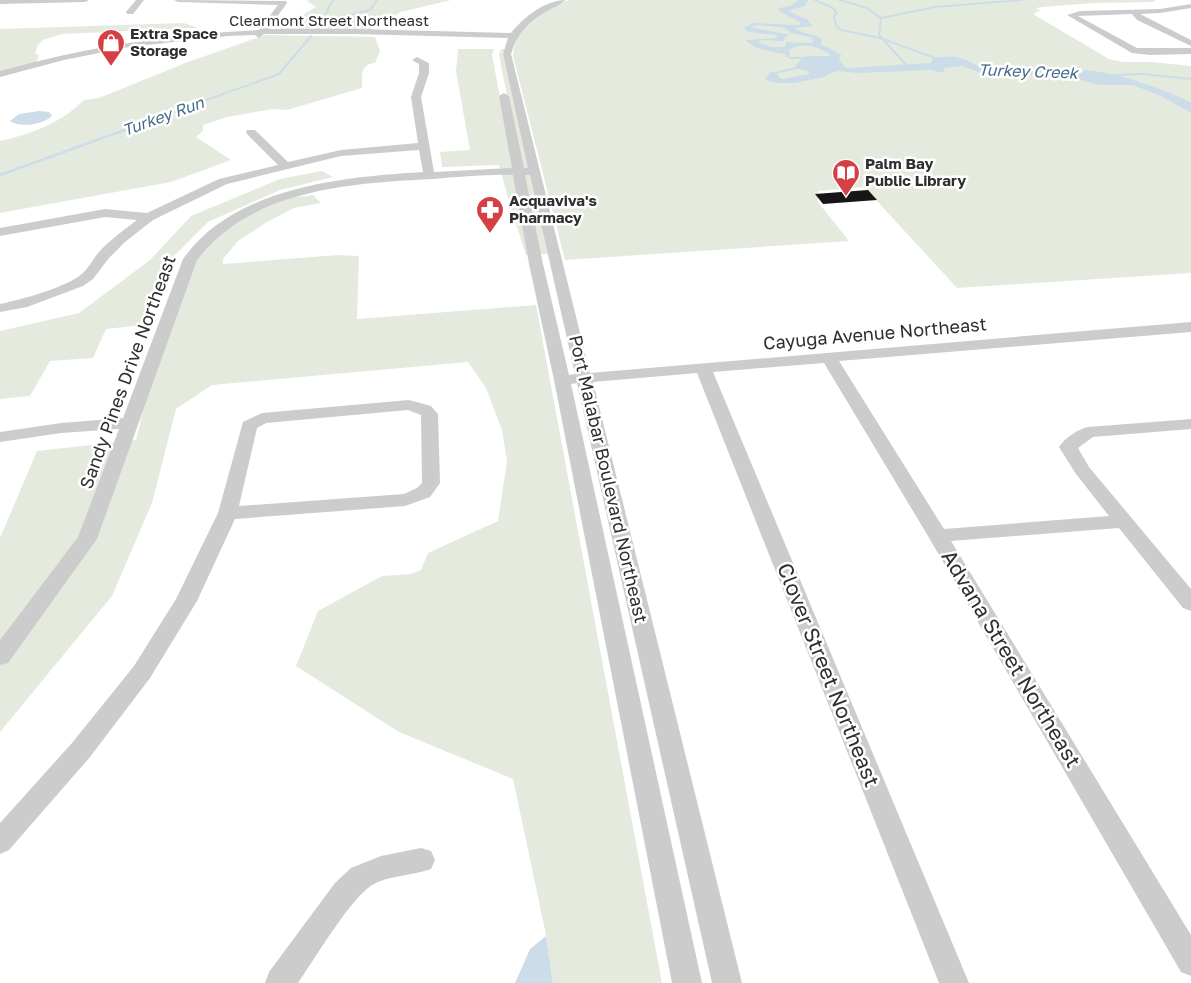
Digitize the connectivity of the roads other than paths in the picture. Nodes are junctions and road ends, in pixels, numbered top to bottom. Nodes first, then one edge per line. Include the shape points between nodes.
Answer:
1 (68, 0) edge
2 (86, 0) edge
3 (140, 0) edge
4 (178, 0) edge
5 (562, 0) edge
6 (0, 2) edge
7 (546, 4) edge
8 (1191, 6) edge
9 (62, 7) dead end
10 (1182, 8) junction
11 (1191, 10) edge
12 (130, 12) dead end
13 (1133, 12) junction
14 (515, 21) junction
15 (525, 22) junction
16 (260, 33) junction
17 (506, 38) junction
18 (1191, 43) edge
19 (1191, 51) edge
20 (496, 54) dead end
21 (417, 60) dead end
22 (0, 74) edge
23 (0, 78) edge
24 (502, 85) dead end
25 (251, 132) dead end
26 (424, 146) junction
27 (286, 166) junction
28 (527, 172) junction
29 (429, 175) junction
30 (149, 217) junction
31 (0, 232) edge
32 (0, 308) edge
33 (1191, 327) edge
34 (828, 358) junction
35 (703, 368) junction
36 (573, 379) junction
37 (1191, 424) edge
38 (127, 430) junction
39 (0, 437) edge
40 (228, 513) junction
41 (1122, 521) junction
42 (938, 536) junction
43 (1191, 603) edge
44 (0, 657) edge
45 (0, 842) edge
46 (421, 860) dead end
47 (1191, 962) edge
48 (280, 983) edge
49 (687, 983) edge
50 (727, 983) edge
51 (954, 983) edge

1 - 2 street
1 - 6 street
1 - 9 street
3 - 12 street
4 - 16 street via 282,2
5 - 7 street
7 - 14 street
7 - 15 street
8 - 10 street
10 - 11 street
10 - 13 street
13 - 18 street
13 - 19 street via 1071,16 1135,51
14 - 15 street
14 - 17 street
15 - 17 street
16 - 17 street, Clearmont Street Northeast
16 - 22 street, Clearmont Street Northeast via 182,37 108,48
16 - 23 street, Clearmont Street Northeast via 128,48
17 - 20 street
17 - 28 street, Port Malabar Boulevard Northeast
21 - 26 street via 424,63 416,97
24 - 28 street, Port Malabar Boulevard Northeast
25 - 27 street
26 - 27 street via 341,153
26 - 29 street
27 - 30 street via 223,181
28 - 29 street, Sandy Pines Drive Northeast via 470,178
28 - 36 street, Port Malabar Boulevard Northeast
29 - 38 street, Sandy Pines Drive Northeast via 364,179 304,191 270,201 224,225 204,241 190,259
30 - 31 street via 105,213
30 - 32 street via 120,239 88,276 22,304
33 - 34 street, Cayuga Avenue Northeast
34 - 35 street, Cayuga Avenue Northeast
34 - 42 street, Advana Street Northeast
35 - 36 street, Cayuga Avenue Northeast
35 - 51 street, Clover Street Northeast
36 - 49 street, Port Malabar Boulevard Northeast
36 - 50 street, Port Malabar Boulevard Northeast
37 - 41 street via 1088,432 1068,447
38 - 39 street via 74,433 55,441 27,434
38 - 44 street, Sandy Pines Drive Northeast via 87,538
40 - 40 street via 247,430 255,421 409,406 429,414 431,483 424,492 405,500
40 - 45 street via 186,602 142,672 81,750
41 - 42 street
41 - 43 street
42 - 47 street, Advana Street Northeast
46 - 48 street via 381,868 361,877 345,892

